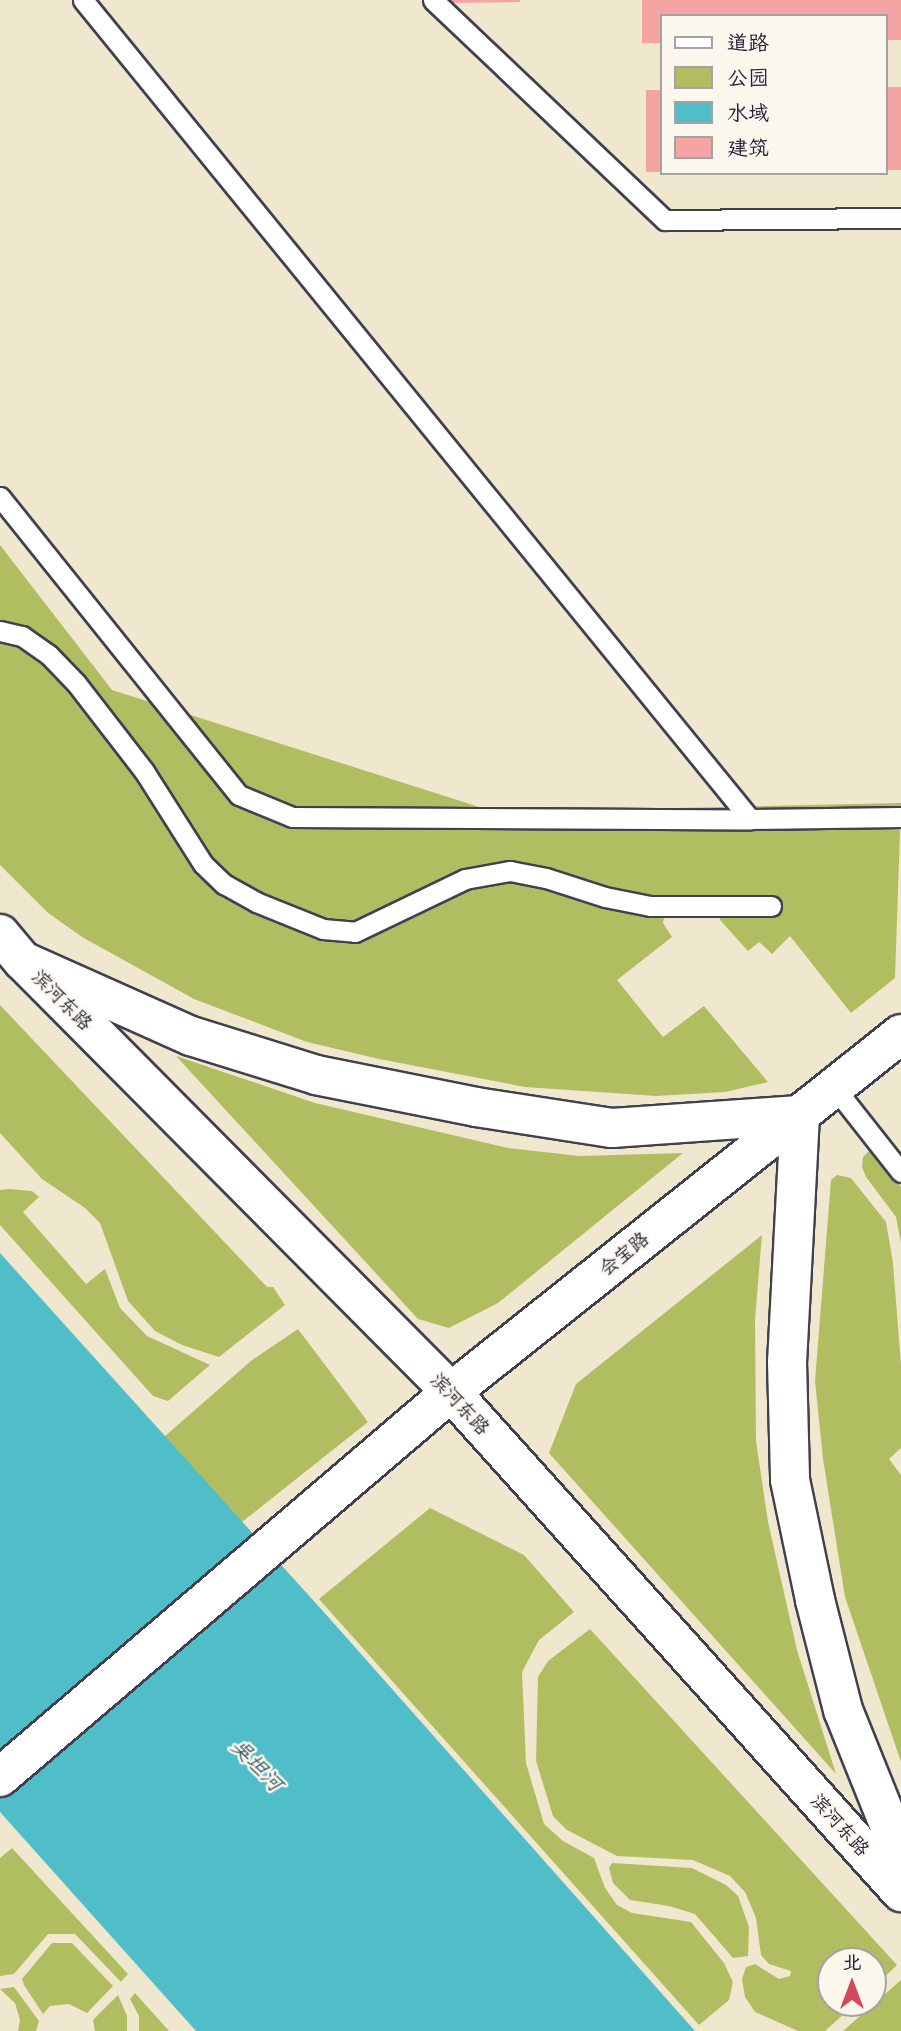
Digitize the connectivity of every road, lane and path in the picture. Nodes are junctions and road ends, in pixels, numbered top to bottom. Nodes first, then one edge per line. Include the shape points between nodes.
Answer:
1 (83, 0) edge
2 (433, 0) edge
3 (901, 218) edge
4 (0, 497) edge
5 (0, 631) edge
6 (901, 817) edge
7 (750, 819) junction
8 (771, 906) dead end
9 (12, 947) edge
10 (901, 1034) edge
11 (834, 1087) junction
12 (800, 1115) junction
13 (901, 1172) edge
14 (451, 1392) junction
15 (0, 1777) edge
16 (901, 1854) edge
17 (901, 1892) edge

1 - 7 lane
2 - 3 lane via 665,220
4 - 7 lane via 239,795 292,817
5 - 8 lane via 22,636 76,682 144,771 203,864 224,884 323,929 355,932 465,879 510,871 650,906
6 - 7 lane
9 - 12 main road via 191,1036 316,1075 612,1128
9 - 14 main road, 滨河东路
10 - 11 main road, 会宝路
11 - 12 main road, 会宝路
11 - 13 lane
12 - 14 main road, 会宝路
12 - 16 main road via 786,1362 790,1480 843,1710
14 - 15 main road, 会宝路
14 - 17 main road, 滨河东路

